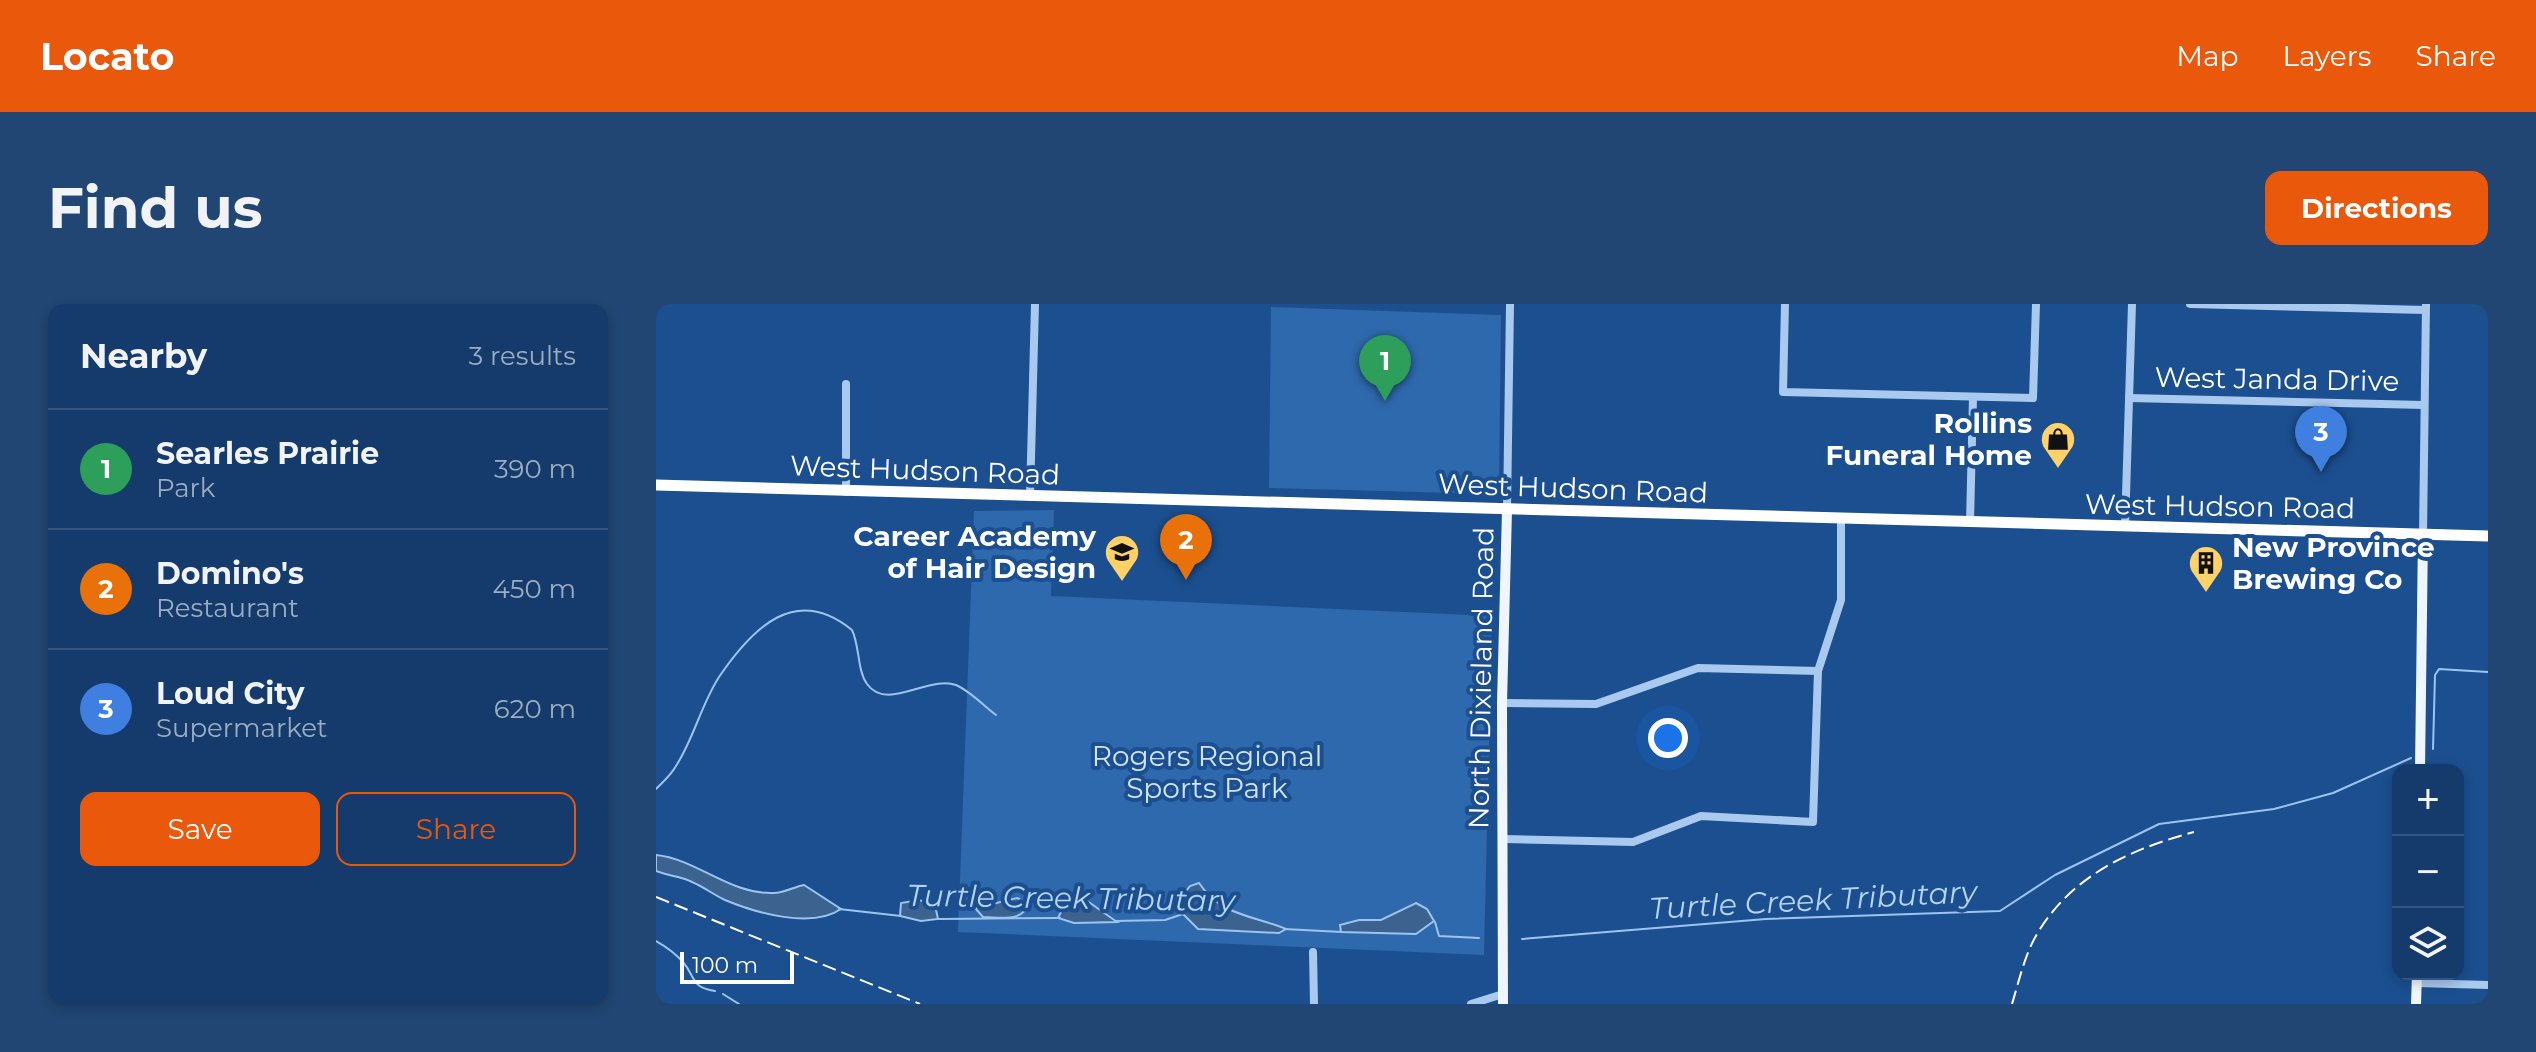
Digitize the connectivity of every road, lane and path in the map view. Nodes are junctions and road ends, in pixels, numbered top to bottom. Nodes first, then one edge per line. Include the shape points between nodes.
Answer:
1 (1035, 304) edge
2 (1510, 304) edge
3 (1785, 304) edge
4 (2035, 304) edge
5 (2132, 304) edge
6 (2190, 304) edge
7 (2426, 307) edge
8 (846, 384) dead end
9 (1973, 397) junction
10 (2129, 398) junction
11 (2424, 405) junction
12 (656, 485) edge
13 (846, 492) junction
14 (1030, 497) junction
15 (1507, 510) junction
16 (1841, 519) junction
17 (1970, 523) junction
18 (2125, 527) junction
19 (2423, 534) junction
20 (2488, 536) edge
21 (1818, 671) junction
22 (1502, 703) junction
23 (2420, 764) edge
24 (1504, 839) junction
25 (1313, 952) dead end
26 (2417, 980) edge
27 (2437, 980) edge
28 (2488, 985) edge
29 (1503, 999) edge
30 (1314, 1004) edge
31 (1471, 1004) edge
32 (2416, 1004) edge

1 - 14 street
2 - 15 street, North Dixieland Road
3 - 9 street via 1783,392
4 - 9 street via 2033,398
5 - 10 street
6 - 7 street
7 - 11 street
8 - 13 street
9 - 17 street
10 - 11 street, West Janda Drive
10 - 18 street
11 - 19 street
12 - 13 highway, West Hudson Road
13 - 14 highway, West Hudson Road
14 - 15 highway, West Hudson Road
15 - 16 highway, West Hudson Road
15 - 22 main road, North Dixieland Road
16 - 17 highway, West Hudson Road
16 - 21 street via 1841,600
17 - 18 highway, West Hudson Road
18 - 19 highway, West Hudson Road
19 - 20 highway, West Hudson Road
19 - 23 main road
21 - 22 street via 1698,668 1596,704
21 - 24 street via 1813,822 1701,816 1633,842
22 - 24 main road, North Dixieland Road
24 - 29 main road, North Dixieland Road
25 - 30 street
26 - 32 main road
27 - 28 street
29 - 31 street

